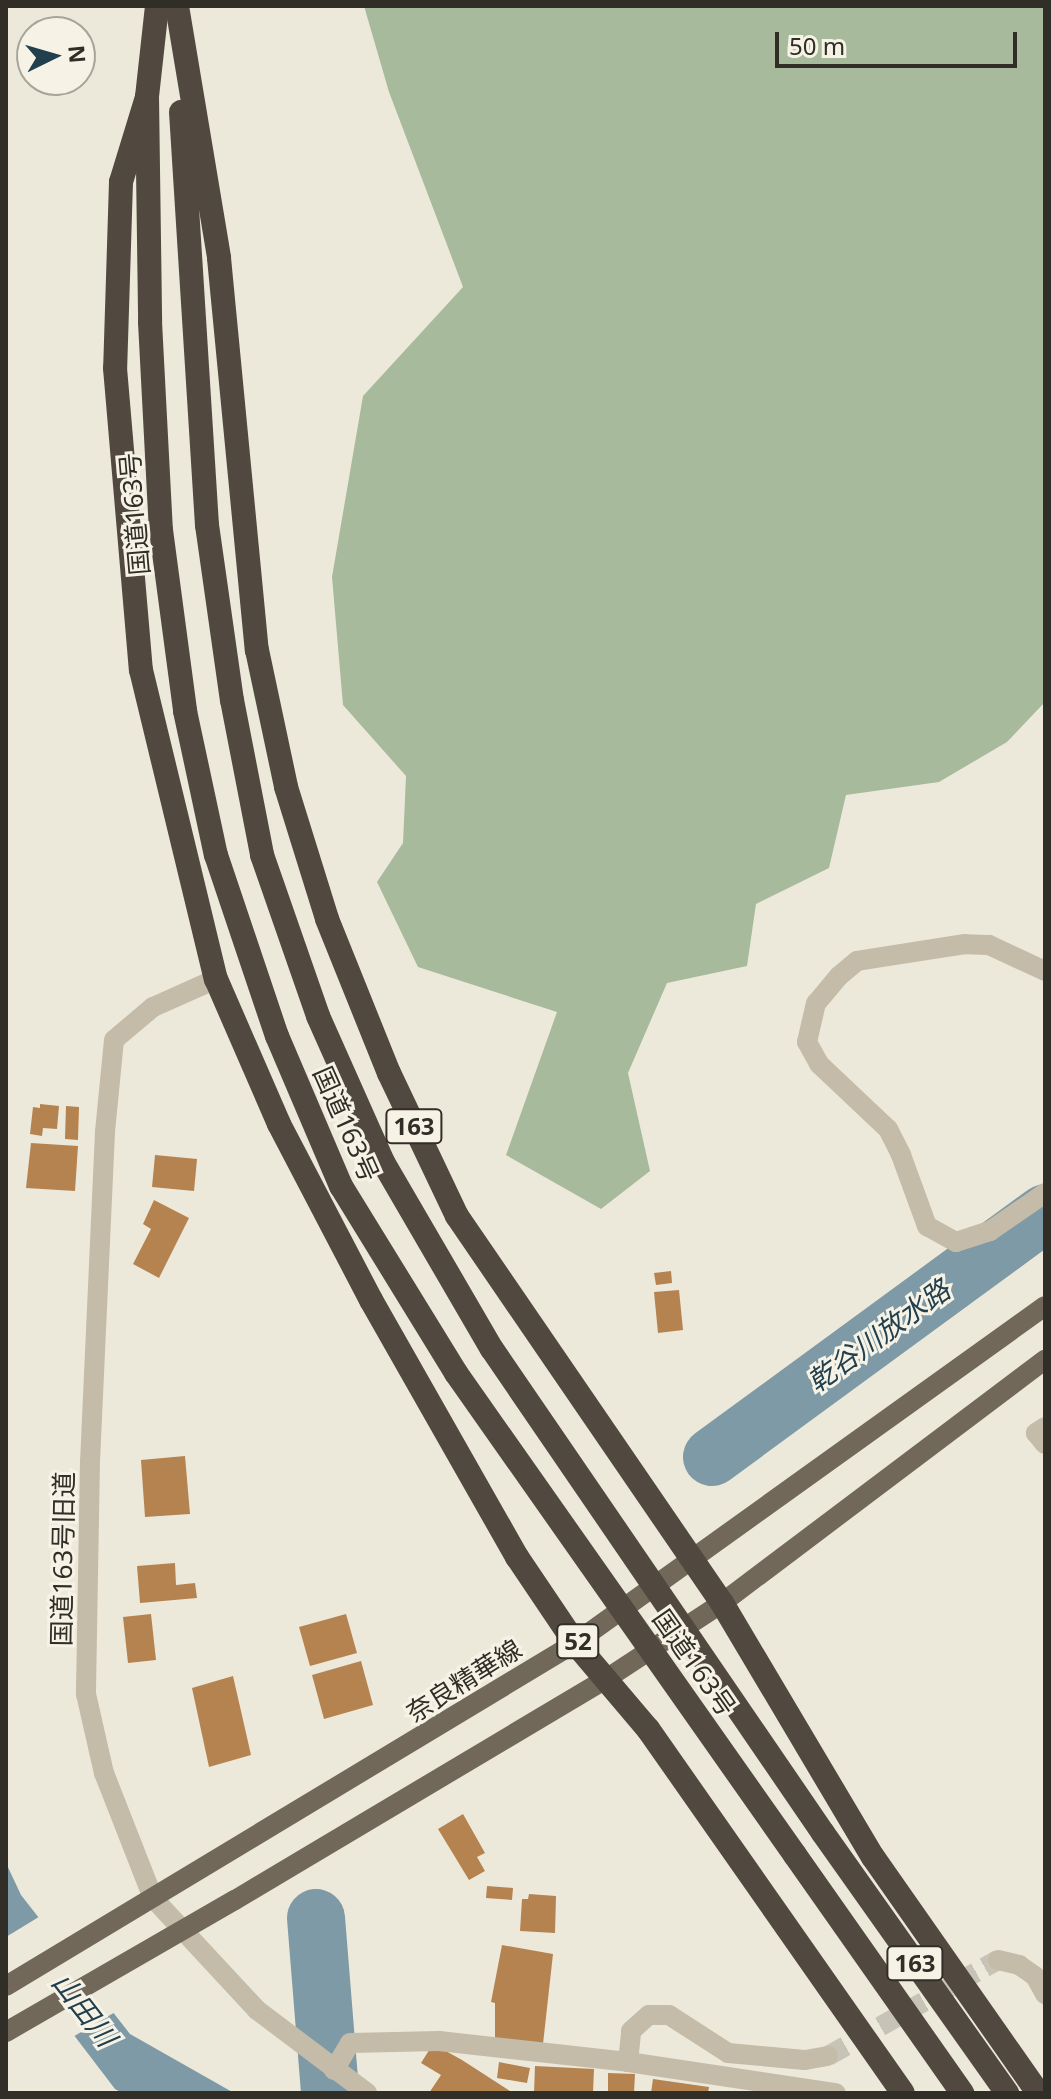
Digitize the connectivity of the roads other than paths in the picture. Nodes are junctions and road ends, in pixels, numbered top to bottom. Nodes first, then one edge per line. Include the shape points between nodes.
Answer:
1 (157, 6) edge
2 (176, 6) edge
3 (147, 97) junction
4 (1045, 971) edge
5 (216, 979) junction
6 (1045, 1193) edge
7 (1045, 1306) edge
8 (1045, 1360) edge
9 (1045, 1427) edge
10 (1045, 1444) edge
11 (690, 1558) junction
12 (722, 1603) junction
13 (575, 1643) junction
14 (606, 1679) junction
15 (153, 1898) junction
16 (184, 1930) junction
17 (998, 1960) dead end
18 (6, 1986) edge
19 (1045, 1994) edge
20 (6, 2032) edge
21 (828, 2056) tunnel mouth
22 (628, 2062) junction
23 (334, 2070) junction
24 (362, 2090) edge
25 (836, 2093) edge
26 (903, 2093) edge
27 (962, 2093) edge
28 (1007, 2093) edge
29 (1038, 2093) edge

1 - 3 highway, 国道163号 / 163
2 - 11 highway, 163 via 219,258 257,650 286,787 327,919 389,1073 457,1216
2 - 28 highway, 国道163号 / 163, bridge via 207,525 232,700 262,855 318,1016 383,1162 492,1349
3 - 5 highway via 121,182 115,368 141,670
3 - 27 highway, 国道163号 / 163, bridge via 150,322 161,530 185,711 216,855 277,1036 341,1186 456,1373
4 - 6 street via 989,945 857,961 816,1003 807,1042 819,1064 888,1129 927,1226 956,1242 990,1231
5 - 13 highway via 279,1124 371,1300 517,1557
5 - 15 street, 国道163号旧道 via 153,1007 114,1040 105,1132 86,1694 104,1773
7 - 11 main road, 奈良精華線 / 52 via 807,1480
8 - 12 main road, 52
9 - 10 street via 1036,1433
11 - 12 highway, 163
11 - 13 main road, 奈良精華線 / 52
12 - 14 main road, 52
12 - 29 highway, 163 via 873,1857
13 - 14 highway
13 - 15 main road, 奈良精華線 / 52
14 - 16 main road, 52
14 - 26 highway via 648,1729
15 - 16 street, 国道163号旧道
15 - 18 main road, 奈良精華線 / 52
16 - 20 main road, 52
16 - 23 street, 国道163号旧道 via 257,2010
17 - 19 street via 1035,1976
21 - 22 street via 805,2060 728,2053 669,2015 649,2015 631,2031
22 - 23 street via 439,2041 362,2042 350,2043
22 - 25 street
23 - 24 street, 国道163号旧道

